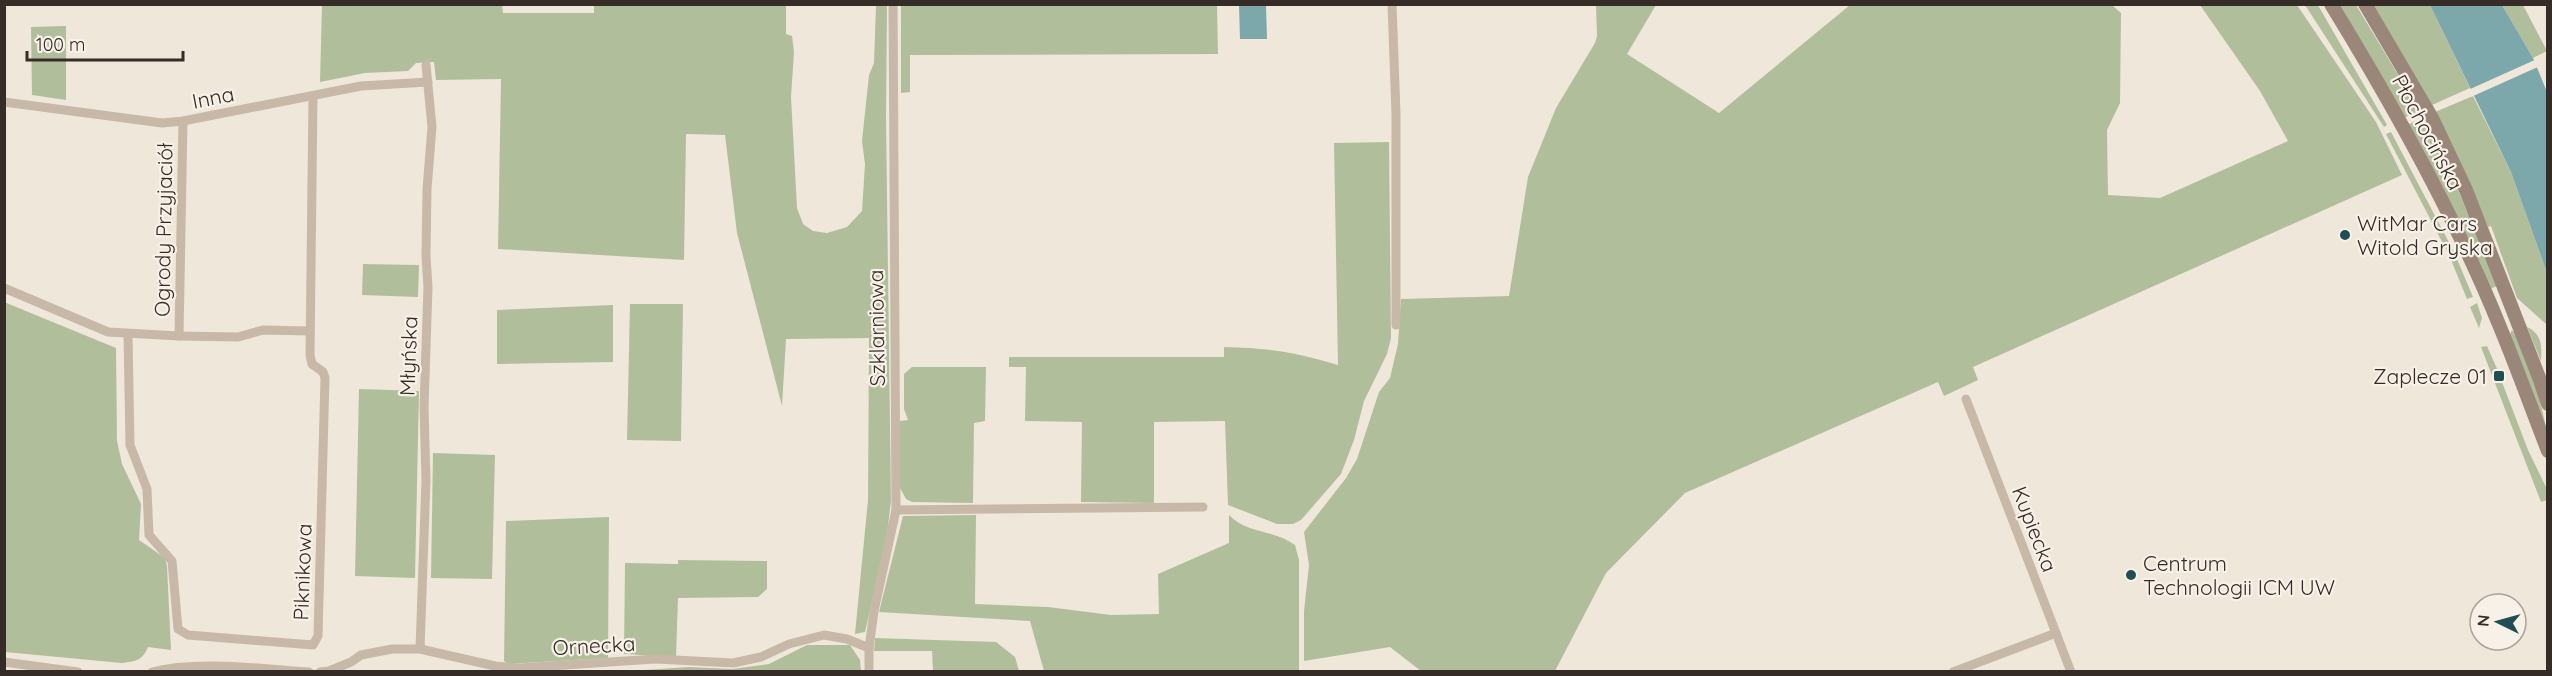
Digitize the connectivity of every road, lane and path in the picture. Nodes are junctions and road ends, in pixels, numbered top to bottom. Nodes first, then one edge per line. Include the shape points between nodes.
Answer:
1 (893, 4) edge
2 (1392, 4) edge
3 (2331, 4) edge
4 (2365, 4) edge
5 (426, 65) dead end
6 (428, 82) junction
7 (313, 96) junction
8 (4, 102) edge
9 (183, 122) junction
10 (4, 288) edge
11 (1396, 325) dead end
12 (310, 331) junction
13 (128, 335) junction
14 (179, 336) junction
15 (1966, 399) dead end
16 (2547, 404) edge
17 (2547, 451) edge
18 (1203, 507) dead end
19 (896, 510) junction
20 (2056, 633) junction
21 (869, 648) junction
22 (420, 649) junction
23 (4, 662) edge
24 (78, 672) edge
25 (152, 672) edge
26 (309, 672) edge
27 (320, 672) edge
28 (869, 672) edge
29 (1953, 672) edge
30 (2071, 672) edge

1 - 19 street, Szklarniowa
2 - 11 street
3 - 17 main road, Płochocińska via 2453,224 2500,325
4 - 16 main road, Płochocińska via 2432,118 2466,190
5 - 6 street, Młyńska
6 - 7 street, Inna via 361,86
6 - 22 street, Młyńska via 432,127 427,200 426,480
7 - 9 street, Inna
7 - 12 street, Piknikowa
8 - 9 street, Inna via 149,123
9 - 14 street, Ogrody Przyjaciół
10 - 13 street, Ogrody Przyjaciół via 108,332
12 - 13 street, Piknikowa via 310,359 326,378 318,636 316,644 308,646 188,635 178,629 172,561 148,535 147,489 130,445
12 - 14 street via 263,330 238,337
13 - 14 street, Ogrody Przyjaciół
15 - 20 street, Kupiecka
18 - 19 street
19 - 21 street, Szklarniowa
20 - 29 street
20 - 30 street, Kupiecka
21 - 22 street, Ornecka via 824,635 733,663 655,659 520,668
21 - 28 street, Szklarniowa
22 - 27 street, Ornecka via 375,651
23 - 24 street
25 - 26 street via 179,667

